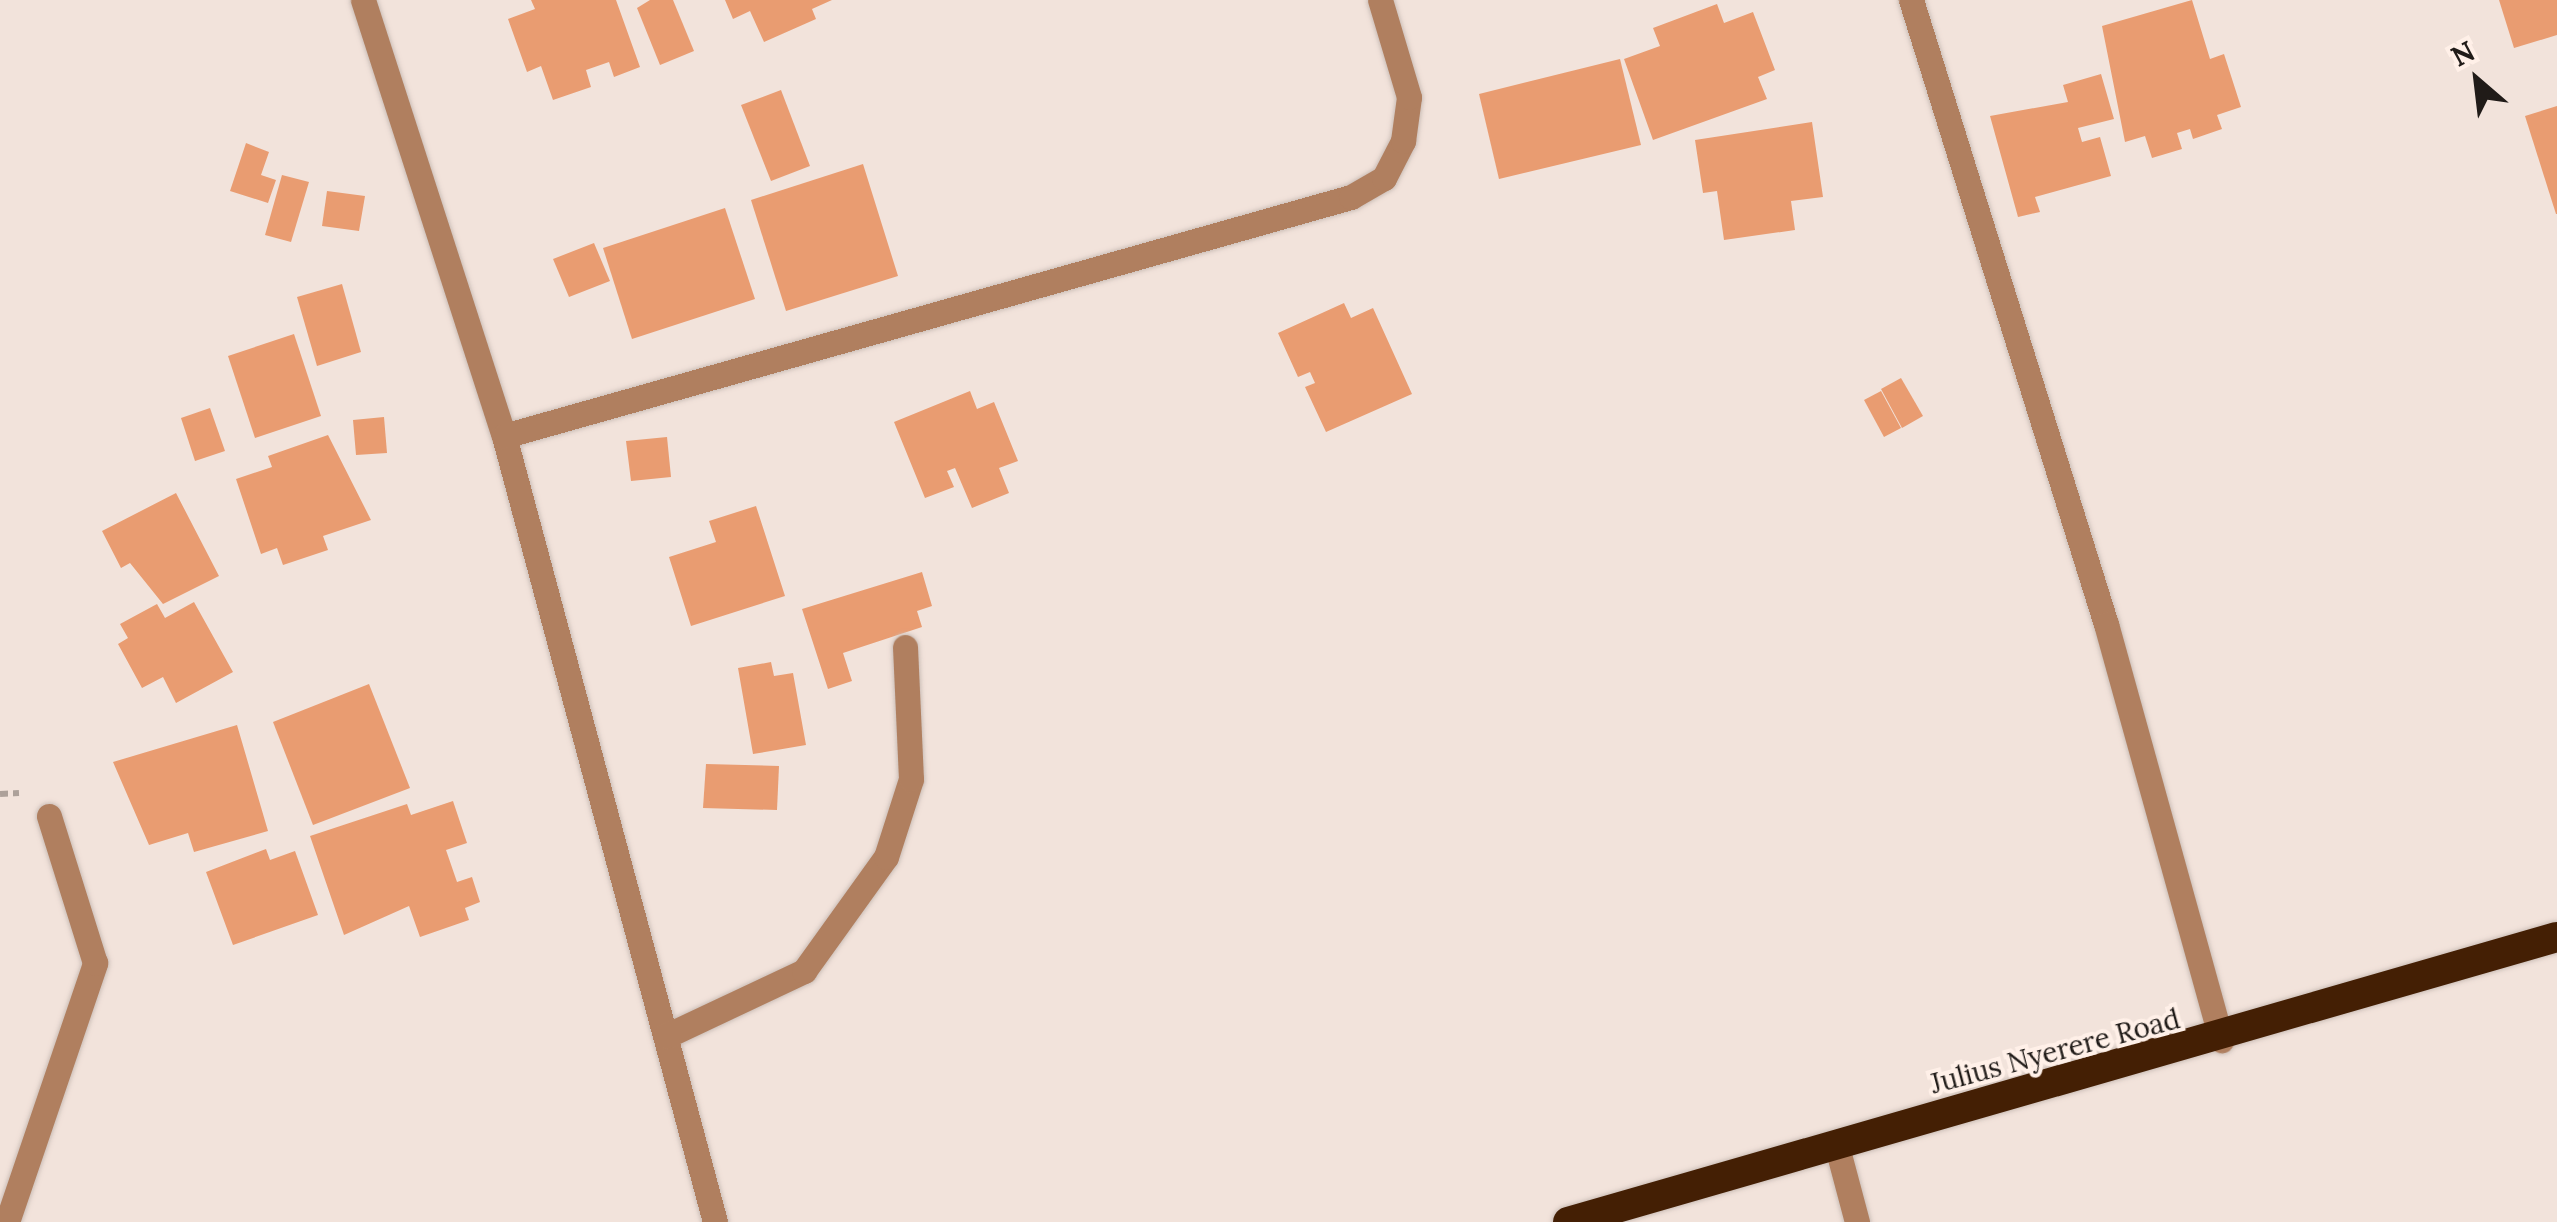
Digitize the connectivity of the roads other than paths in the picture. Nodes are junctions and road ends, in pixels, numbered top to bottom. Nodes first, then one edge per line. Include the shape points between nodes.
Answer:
1 (363, 0) edge
2 (1380, 0) edge
3 (1910, 0) edge
4 (504, 436) junction
5 (905, 647) dead end
6 (50, 816) dead end
7 (2557, 937) edge
8 (666, 1036) junction
9 (2221, 1040) junction
10 (1836, 1144) junction
11 (7, 1222) edge
12 (715, 1222) edge
13 (1568, 1222) edge
14 (1857, 1222) edge

1 - 4 street
2 - 4 street via 1409,96 1403,142 1384,178 1351,197 922,326
3 - 9 street via 2106,624
4 - 8 street
5 - 8 street via 910,779 886,857 804,971
6 - 11 street via 95,963
7 - 9 highway, Julius Nyerere Road
8 - 12 street
9 - 10 highway, Julius Nyerere Road
10 - 13 highway, Julius Nyerere Road
10 - 14 street

